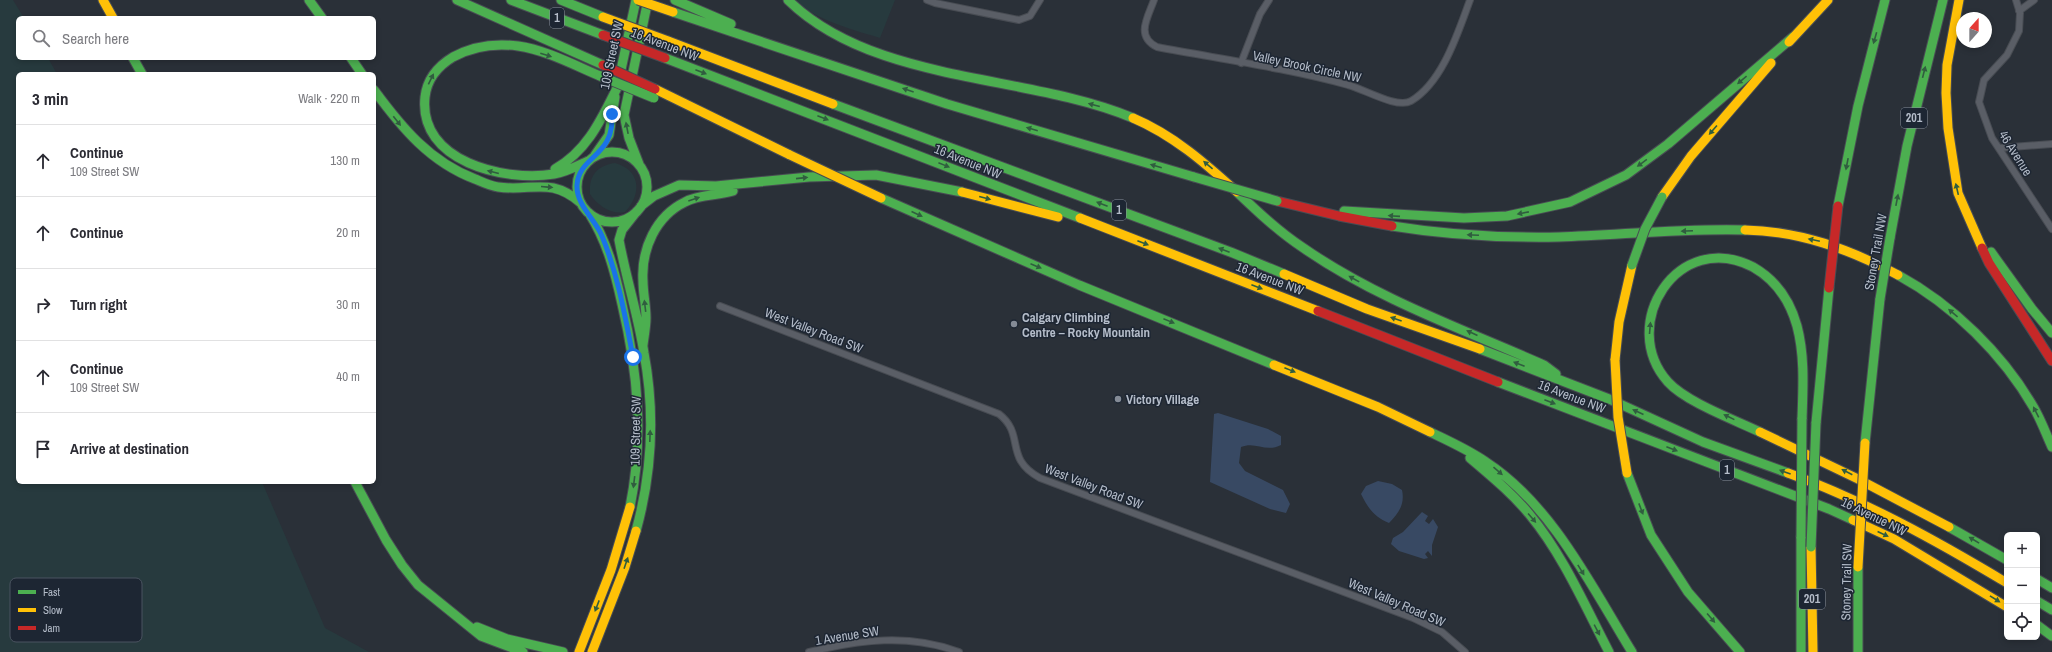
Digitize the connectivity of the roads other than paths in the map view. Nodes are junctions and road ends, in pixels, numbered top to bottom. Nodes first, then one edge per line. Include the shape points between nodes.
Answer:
1 (103, 0) edge
2 (309, 0) edge
3 (456, 0) edge
4 (511, 0) edge
5 (561, 0) edge
6 (637, 0) edge
7 (648, 0) edge
8 (676, 0) edge
9 (788, 0) edge
10 (927, 0) edge
11 (1040, 0) edge
12 (1154, 0) edge
13 (1269, 0) edge
14 (1470, 0) edge
15 (1828, 0) edge
16 (1885, 0) edge
17 (1943, 0) edge
18 (1959, 0) edge
19 (2016, 0) edge
20 (2034, 0) edge
21 (2019, 11) junction
22 (112, 16) edge
23 (321, 16) edge
24 (1794, 37) junction
25 (788, 49) junction
26 (134, 60) edge
27 (352, 60) edge
28 (1241, 63) junction
29 (141, 72) edge
30 (361, 72) edge
31 (617, 88) junction
32 (376, 93) edge
33 (655, 94) junction
34 (2052, 144) edge
35 (1999, 148) junction
36 (590, 160) junction
37 (639, 165) junction
38 (532, 176) junction
39 (763, 182) junction
40 (1277, 201) junction
41 (581, 203) junction
42 (639, 209) junction
43 (589, 213) junction
44 (1971, 225) junction
45 (1096, 226) junction
46 (2052, 229) edge
47 (720, 306) dead end
48 (2052, 333) edge
49 (644, 345) junction
50 (2052, 361) edge
51 (1568, 383) junction
52 (1453, 443) junction
53 (2052, 447) edge
54 (1802, 452) edge
55 (1802, 452) edge
56 (1802, 452) edge
57 (1802, 452) edge
58 (356, 484) edge
59 (1861, 513) joint
60 (2004, 558) edge
61 (2004, 581) edge
62 (2040, 581) edge
63 (2052, 588) edge
64 (2040, 603) edge
65 (2004, 605) edge
66 (2052, 610) edge
67 (463, 621) junction
68 (2040, 627) edge
69 (2050, 635) edge
70 (524, 652) edge
71 (563, 652) edge
72 (579, 652) edge
73 (592, 652) edge
74 (809, 652) edge
75 (959, 652) edge
76 (1465, 652) edge
77 (1609, 652) edge
78 (1632, 652) edge
79 (1740, 652) edge
80 (1801, 652) edge
81 (1813, 652) edge
82 (1858, 652) edge

1 - 22 main road
2 - 23 main road
3 - 33 main road, bridge via 603,65
4 -> 45 main road, 16 Avenue NW / 1, bridge via 898,147
51 -> 5 main road, 16 Avenue NW / 1, bridge via 1367,309 1219,248
6 - 25 main road, bridge
6 - 31 main road, 109 Street SW
37 -> 7 main road, 109 Street SW via 624,115
8 - 25 main road
51 -> 9 main road via 1544,365 1368,287 1332,267 1298,245 1190,150 1151,125 1108,109 925,67 870,51 821,27
10 - 11 street via 1019,20 1030,16
12 - 28 street, Valley Brook Circle NW via 1144,32 1150,42 1157,47
13 - 28 street via 1260,14
14 - 28 street, Valley Brook Circle NW via 1449,55 1437,75 1417,96 1406,103 1396,103 1349,85
15 - 24 main road
16 -> 81 main road, 201, bridge via 1860,99 1838,206 1828,288 1816,423 1813,491
59 -> 17 main road, Stoney Trail NW / 201, bridge via 1865,443 1880,299 1907,146
44 -> 18 main road via 1958,193 1948,128 1947,65
19 - 21 street, 46 Avenue
20 - 21 street
21 - 35 street, 46 Avenue via 2019,30 2007,55 1984,80 1979,102 1992,138
24 -> 40 main road via 1626,175 1570,202 1507,216 1464,218 1353,213
24 -> 79 main road, bridge via 1691,156 1662,197 1645,229 1632,265 1619,322 1615,360 1618,422 1627,473 1651,535 1688,592
40 -> 25 main road, bridge via 947,104
26 - 29 main road
27 - 30 main road
31 - 36 main road, 109 Street SW via 611,132 606,143
31 - 38 main road via 592,136 581,150 562,165
32 -> 41 main road via 410,137 434,159 467,177 498,187 560,188 573,194
38 -> 33 main road, bridge via 508,176 482,169 443,147 429,127 425,110 426,90 432,74 444,60 463,50 489,45 517,46 549,55 600,76
33 -> 52 main road, bridge via 1079,285 1378,407
34 - 35 street
35 - 46 street, 46 Avenue
36 - 37 main road via 604,153 617,152 630,157
36 - 38 main road via 554,174
36 - 41 main road via 580,172 577,184
37 - 42 main road via 647,182 646,195
39 - 42 main road via 716,186 680,185 654,196
39 -> 45 main road via 809,177 876,175 937,186
49 -> 39 main road via 646,317 643,269 647,247 657,226 676,207 697,197 730,192
53 -> 40 main road via 2029,399 1996,355 1968,325 1912,284 1874,262 1830,243 1785,233 1726,229 1528,237 1466,235 1346,219
41 - 43 main road
42 - 43 main road via 626,219 614,222 600,220
42 - 49 main road, 109 Street SW via 622,230 619,240
43 -> 72 main road, 109 Street SW via 598,225 617,279 633,357 639,428 634,485 626,527
44 - 48 main road via 2032,310
44 - 50 main road via 1989,263
45 -> 65 main road, 16 Avenue NW / 1 via 1829,509 1894,539
47 - 76 street, West Valley Road SW via 998,414 1011,428 1022,465 1040,478 1413,618 1442,632
73 -> 49 main road, 109 Street SW via 630,550 645,488 651,415
61 -> 51 main road, 16 Avenue NW / 1 via 1938,542 1868,507 1797,476 1703,442
52 -> 77 main road via 1501,485 1537,523
52 -> 78 main road via 1487,462 1526,495 1560,536
60 -> 54 main road, bridge via 1895,497
55 -> 56 main road, bridge via 1682,393 1667,382 1655,364 1649,339 1651,314 1671,277 1689,264 1709,258 1726,257 1748,264 1777,286 1787,301 1800,339 1803,372
57 -> 80 main road, bridge
58 - 67 main road via 402,565 430,596
59 - 82 main road, Stoney Trail SW / 201, bridge
62 - 63 main road
64 - 66 main road
67 - 70 main road via 481,636
67 - 71 main road via 498,636
68 - 69 main road
74 - 75 street, 1 Avenue SW via 882,639 919,642

